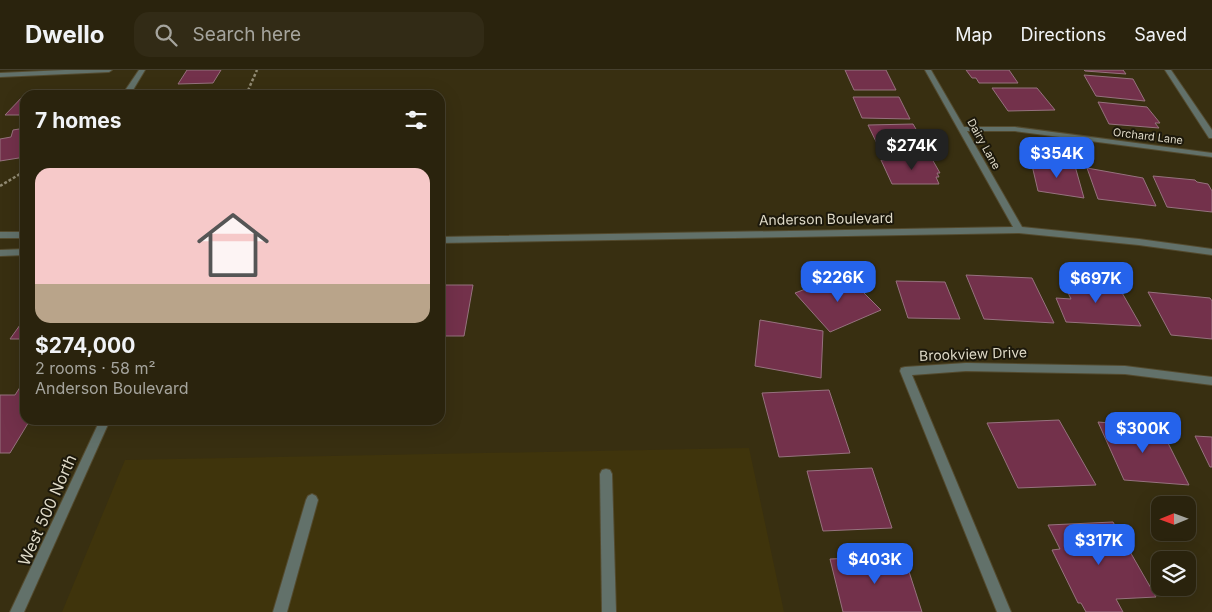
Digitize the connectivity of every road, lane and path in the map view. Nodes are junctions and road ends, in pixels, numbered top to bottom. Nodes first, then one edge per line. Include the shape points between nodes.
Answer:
1 (109, 70) edge
2 (142, 70) edge
3 (257, 70) edge
4 (928, 70) edge
5 (1168, 70) edge
6 (0, 75) edge
7 (129, 90) edge
8 (248, 90) edge
9 (963, 129) junction
10 (1212, 136) edge
11 (1212, 155) edge
12 (20, 174) edge
13 (0, 186) edge
14 (1019, 230) junction
15 (0, 235) edge
16 (20, 235) edge
17 (445, 240) edge
18 (20, 252) edge
19 (1212, 252) edge
20 (0, 253) edge
21 (1212, 380) edge
22 (103, 425) edge
23 (606, 474) dead end
24 (312, 500) dead end
25 (17, 612) edge
26 (280, 612) edge
27 (609, 612) edge
28 (1004, 612) edge

1 - 6 street
2 - 7 street
3 - 8 path
4 - 9 street, Dairy Lane
5 - 10 street
9 - 11 street, Orchard Lane via 1015,130
9 - 14 street, Dairy Lane
12 - 13 path
14 - 17 street, Anderson Boulevard
14 - 19 street, Anderson Boulevard
15 - 16 street
18 - 20 street
21 - 28 street, Brookview Drive via 1116,369 966,367 905,371
22 - 25 street, West 500 North
23 - 27 street
24 - 26 street

